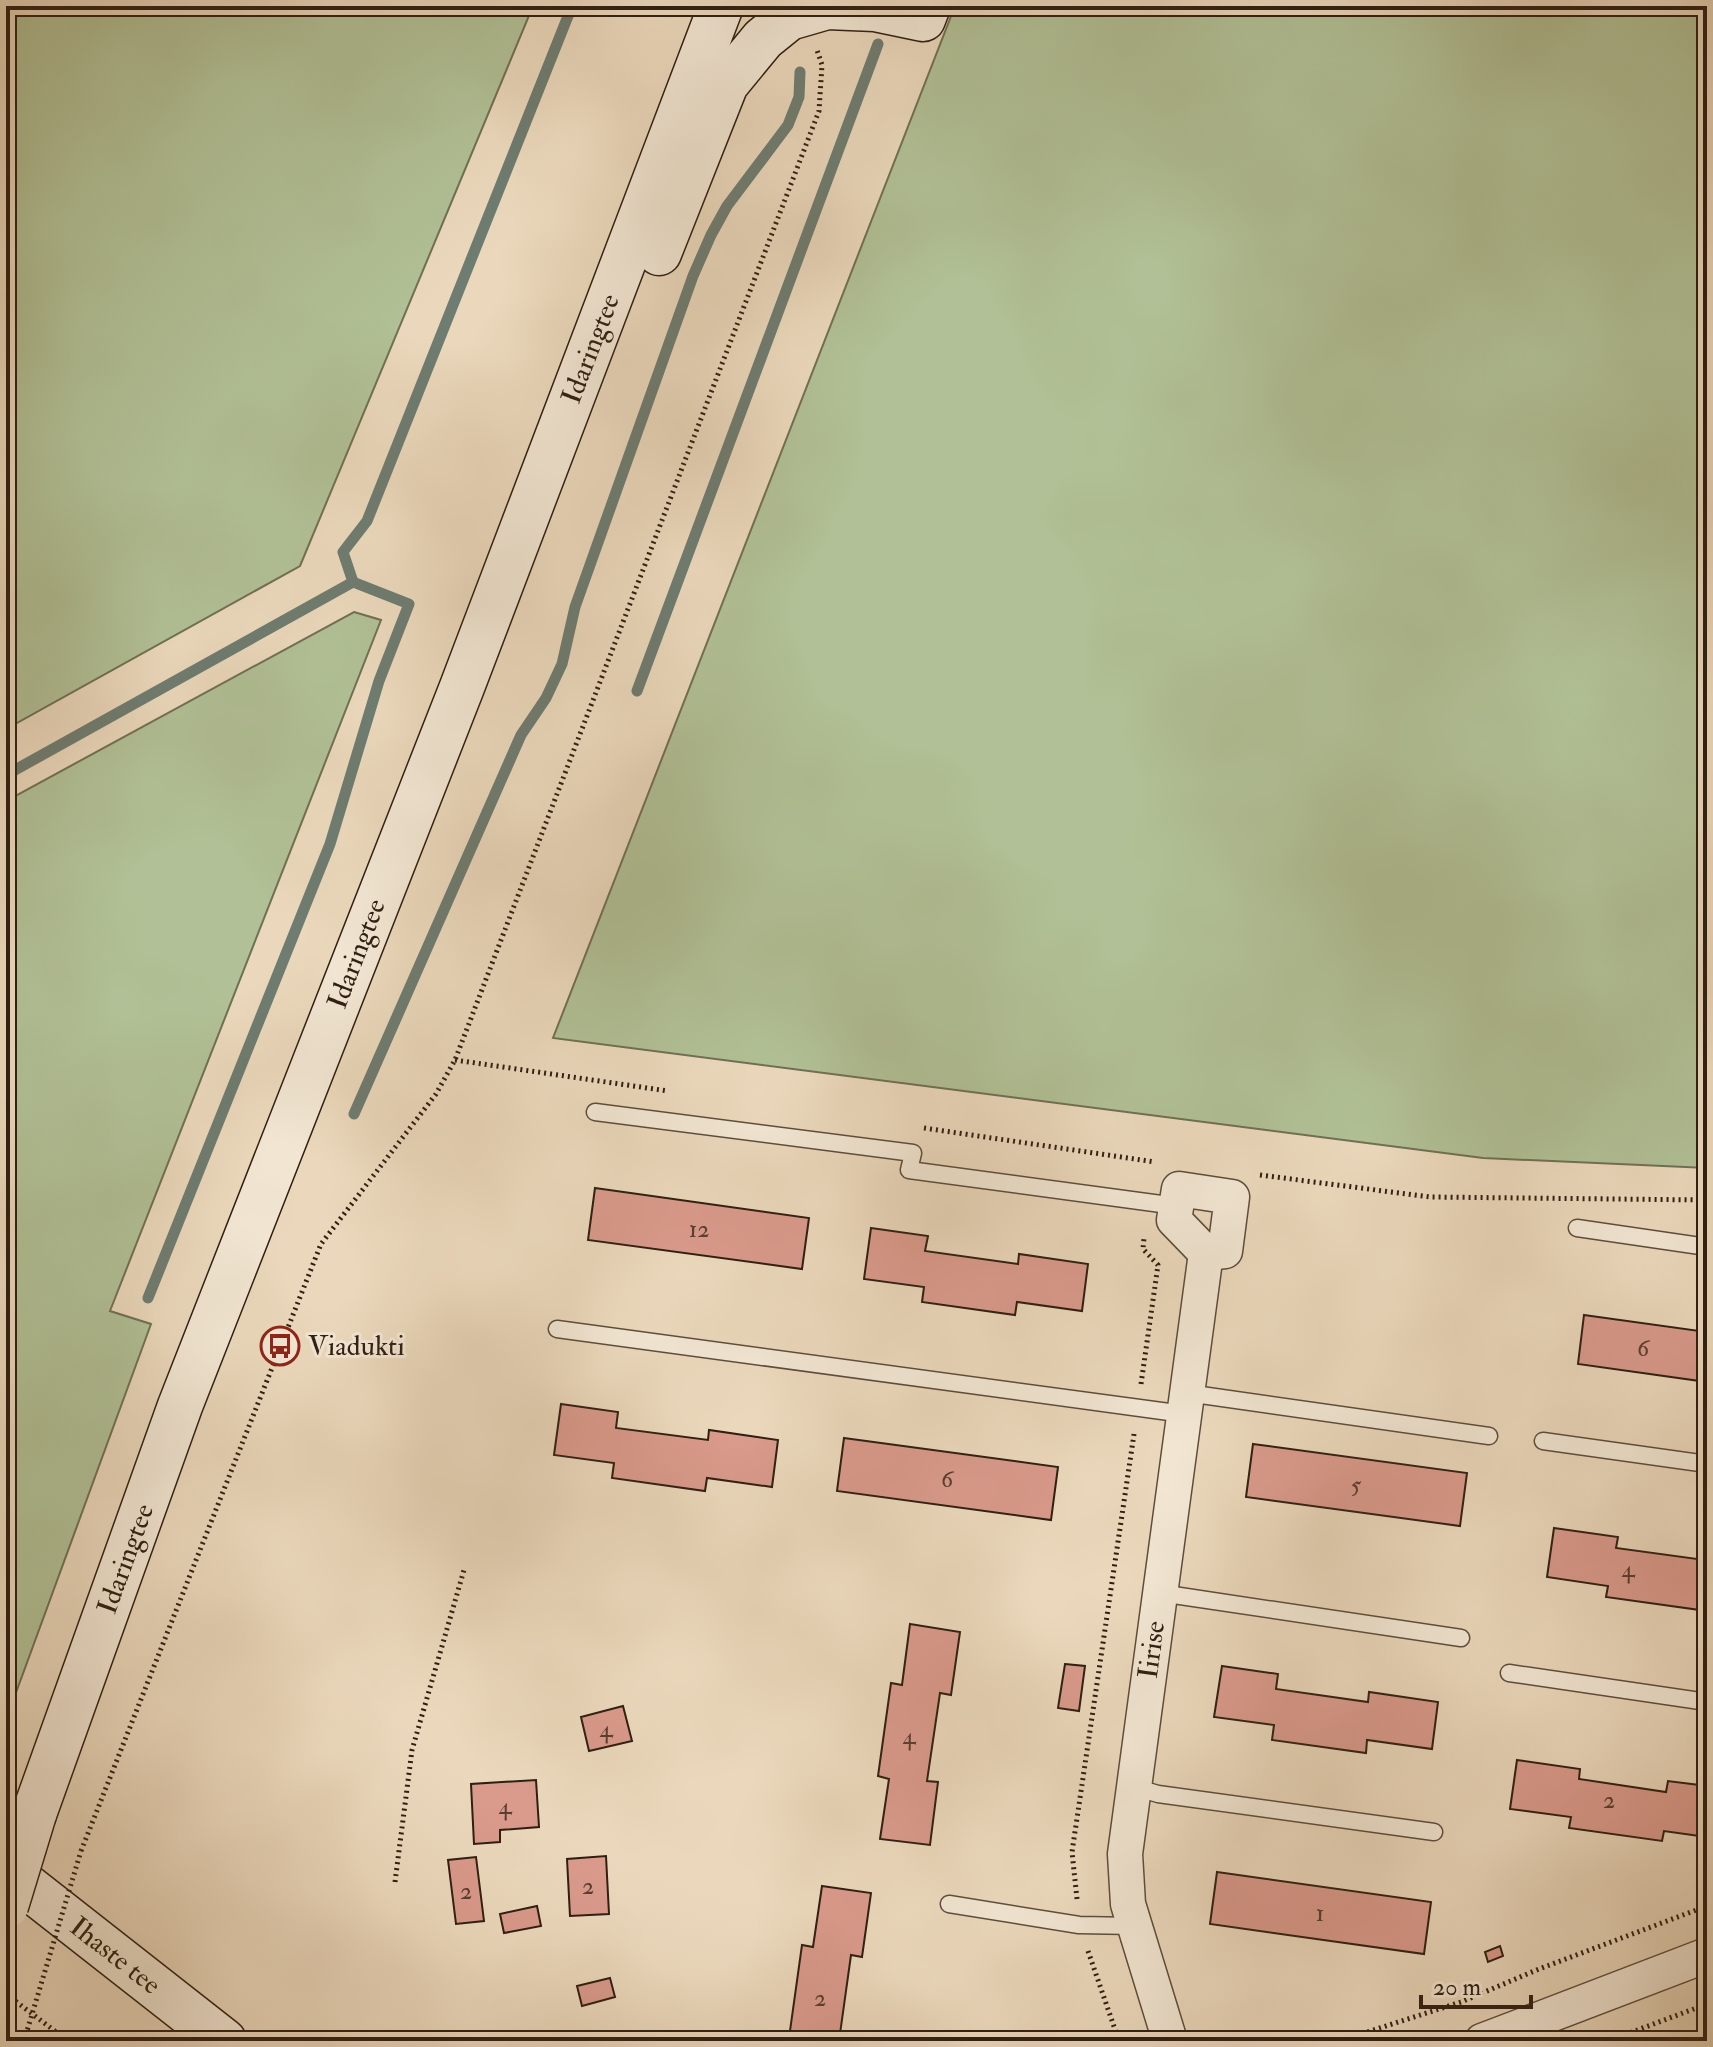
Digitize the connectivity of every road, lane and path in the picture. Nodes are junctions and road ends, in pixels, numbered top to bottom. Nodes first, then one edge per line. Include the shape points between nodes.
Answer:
1 (721, 6) edge
2 (928, 6) edge
3 (805, 13) junction
4 (462, 687) junction
5 (455, 1060) junction
6 (673, 1092) dead end
7 (595, 1112) dead end
8 (921, 1128) dead end
9 (1153, 1161) junction
10 (1168, 1163) dead end
11 (1256, 1174) dead end
12 (1707, 1200) edge
13 (1162, 1203) junction
14 (1577, 1228) dead end
15 (1707, 1247) edge
16 (1206, 1253) junction
17 (557, 1329) dead end
18 (1186, 1404) junction
19 (1138, 1406) junction
20 (1489, 1436) dead end
21 (1543, 1441) dead end
22 (1707, 1464) edge
23 (464, 1570) dead end
24 (1160, 1593) junction
25 (1461, 1638) dead end
26 (1509, 1673) dead end
27 (1707, 1702) edge
28 (1134, 1787) junction
29 (1434, 1832) dead end
30 (6, 1870) edge
31 (395, 1882) dead end
32 (949, 1904) dead end
33 (6, 1906) edge
34 (1707, 1906) edge
35 (1079, 1925) junction
36 (1135, 1926) junction
37 (1707, 1955) edge
38 (6, 1994) edge
39 (1707, 2004) edge
40 (24, 2041) edge
41 (68, 2041) edge
42 (224, 2041) edge
43 (1119, 2041) edge
44 (1170, 2041) edge
45 (1339, 2041) edge
46 (1482, 2041) edge
47 (1608, 2041) edge

1 - 4 main road, Idaringtee
2 - 3 main road via 923,19 875,9 827,7
3 - 4 main road via 789,18 763,39 726,84 530,581
3 - 5 path via 822,65 819,111
4 - 33 main road, Idaringtee, bridge via 180,1406
5 - 6 path
5 - 40 path, bridge via 436,1094 321,1244 81,1851
7 - 13 lane via 913,1153 909,1170
8 - 9 path
9 - 10 path
9 - 13 path
11 - 12 path via 1430,1197
13 - 16 street
13 - 16 street via 1179,1189 1232,1197 1225,1251
13 - 19 path via 1143,1249 1158,1265
14 - 15 lane
16 - 18 street, Iirise
17 - 19 lane
18 - 19 lane
18 - 20 lane
18 - 24 street, Iirise
19 - 35 path via 1072,1852
21 - 22 lane
23 - 31 path via 412,1750
24 - 25 lane
24 - 28 street, Iirise
26 - 27 lane
28 - 29 lane
28 - 36 street, Iirise via 1125,1854
30 - 42 main road, Ihaste tee
32 - 35 lane
34 - 45 path via 1461,2002
35 - 36 lane
35 - 43 path
36 - 44 street, Iirise
37 - 46 street
38 - 41 path
39 - 47 path

